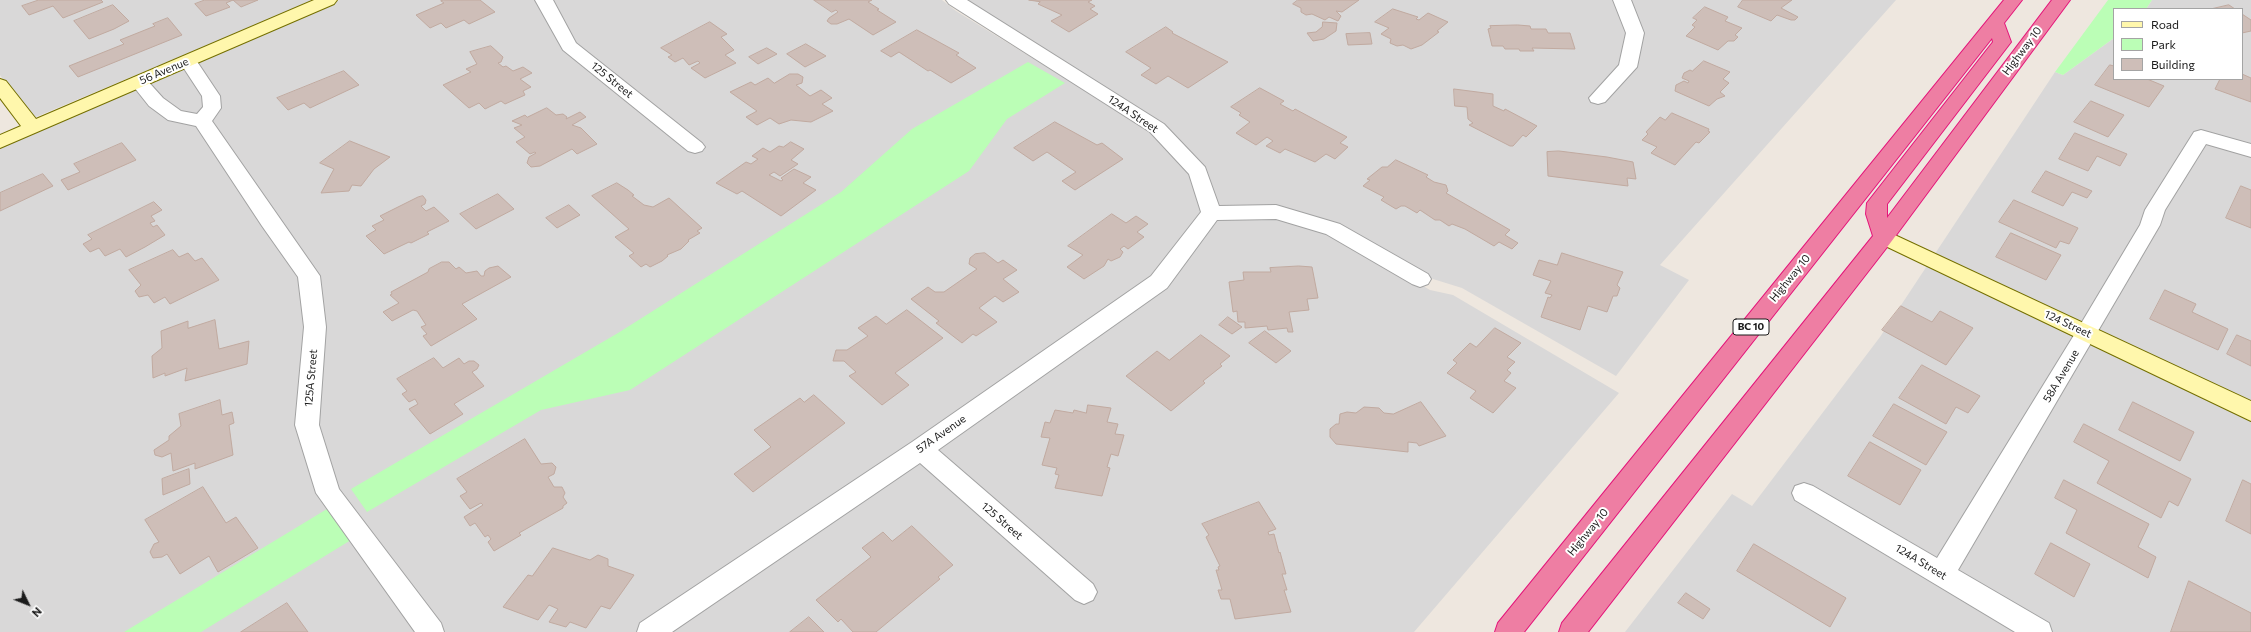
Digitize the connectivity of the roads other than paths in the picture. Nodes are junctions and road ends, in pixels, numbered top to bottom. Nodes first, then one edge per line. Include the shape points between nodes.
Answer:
1 (328, 0) edge
2 (544, 0) edge
3 (955, 0) edge
4 (1622, 0) edge
5 (2013, 0) edge
6 (2061, 0) edge
7 (1994, 22) junction
8 (188, 61) junction
9 (139, 82) junction
10 (0, 85) edge
11 (1598, 98) dead end
12 (202, 121) junction
13 (32, 128) junction
14 (0, 142) edge
15 (2241, 143) edge
16 (695, 147) dead end
17 (1211, 213) junction
18 (1884, 237) junction
19 (1420, 279) dead end
20 (2087, 333) junction
21 (2251, 412) edge
22 (921, 449) junction
23 (1804, 493) dead end
24 (1942, 574) junction
25 (1084, 592) dead end
26 (431, 632) edge
27 (650, 632) edge
28 (1508, 632) edge
29 (1572, 632) edge
30 (2039, 632) edge

1 - 8 street, 56 Avenue
2 - 16 street, 125 Street via 569,46
3 - 17 street, 124A Street via 1157,128 1198,172
4 - 11 street via 1635,33 1628,67
5 - 7 highway, Highway 10 / BC 10
6 - 18 highway, Highway 10
7 - 18 highway via 2002,42 1877,203 1876,214
7 - 28 highway, Highway 10 / BC 10
8 - 9 street, 56 Avenue
8 - 12 street via 211,96 212,108
9 - 12 street via 156,102 175,116
9 - 13 street, 56 Avenue
10 - 13 street
12 - 26 street, 125A Street via 309,276 315,327 307,425 328,493
13 - 14 street, 56 Avenue
15 - 20 street, 58A Avenue via 2201,136 2155,210 2150,225
17 - 19 street via 1276,212 1333,229
17 - 22 street, 57A Avenue via 1159,282
18 - 20 street, 124 Street
18 - 29 highway, Highway 10
20 - 21 street, 124 Street
20 - 24 street, 58A Avenue
22 - 25 street, 125 Street
22 - 27 street, 57A Avenue
23 - 24 street, 124A Street
24 - 30 street, 124A Street

